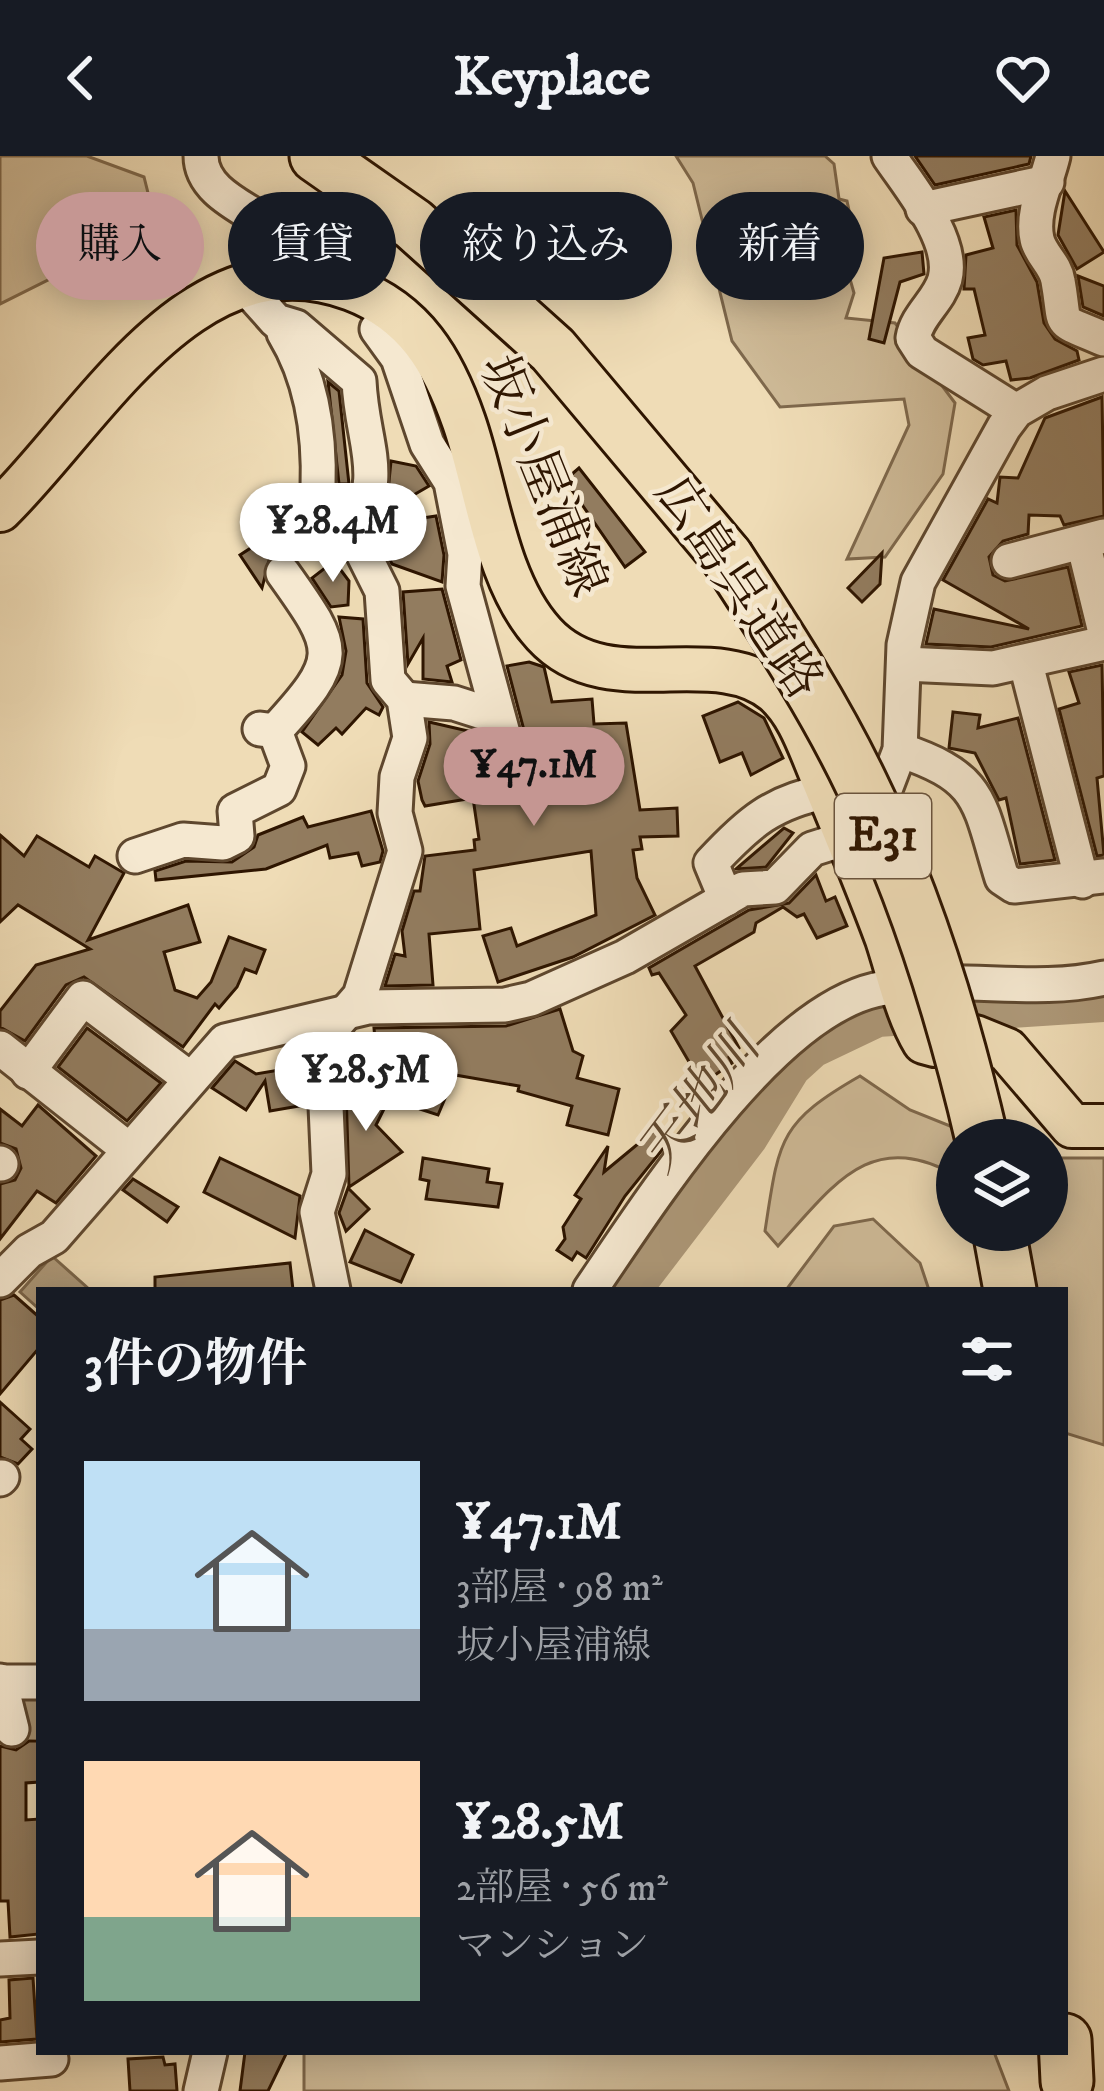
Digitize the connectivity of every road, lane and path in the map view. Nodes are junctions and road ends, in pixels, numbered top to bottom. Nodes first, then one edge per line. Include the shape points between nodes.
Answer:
1 (201, 156) edge
2 (316, 156) edge
3 (889, 156) edge
4 (1050, 169) edge
5 (228, 195) edge
6 (923, 209) junction
7 (228, 290) edge
8 (257, 300) edge
9 (375, 300) edge
10 (276, 321) junction
11 (388, 321) junction
12 (1104, 339) edge
13 (326, 358) junction
14 (1104, 374) edge
15 (1016, 411) junction
16 (447, 431) junction
17 (318, 489) dead end
18 (0, 509) edge
19 (1094, 539) edge
20 (1010, 561) dead end
21 (283, 573) dead end
22 (1104, 628) edge
23 (1104, 644) edge
24 (904, 664) junction
25 (1025, 664) junction
26 (404, 699) junction
27 (498, 717) junction
28 (900, 750) junction
29 (510, 758) dead end
30 (828, 791) junction
31 (850, 837) junction
32 (135, 856) dead end
33 (1093, 878) edge
34 (718, 880) junction
35 (1104, 978) edge
36 (910, 1006) junction
37 (344, 1012) junction
38 (11, 1065) edge
39 (189, 1078) junction
40 (977, 1119) edge
41 (1104, 1126) edge
42 (128, 1149) junction
43 (1003, 1251) edge
44 (0, 1280) edge
45 (332, 1287) edge
46 (592, 1287) edge
47 (1009, 1287) edge
48 (36, 1684) edge
49 (9, 1705) edge
50 (36, 1957) edge
51 (0, 1960) edge
52 (208, 2055) edge
53 (0, 2062) edge
54 (52, 2067) edge
55 (201, 2091) edge

1 - 5 street via 201,167
2 - 40 highway, 広島呉道路 / E31, bridge via 413,224 553,350 727,557 863,786 933,965
3 - 6 street
4 - 6 street
4 - 12 street via 1037,240 1058,280 1058,312
6 - 15 street via 945,281 913,338 922,352
7 - 18 main road, 坂小屋浦線 via 160,335
8 - 10 street
9 - 11 main road, 坂小屋浦線
10 - 13 street via 296,327
10 - 17 street via 308,377
11 - 13 street
11 - 16 main road, 坂小屋浦線 via 434,352
13 - 26 street via 359,381 373,492 354,535 382,591 388,680
14 - 15 street
15 - 24 street via 918,582
16 - 27 street via 463,586
16 - 30 main road, 坂小屋浦線 via 543,633 568,656 596,666 754,679 793,712
19 - 20 street
19 - 22 street
21 - 32 street via 325,632 327,649 311,692 267,730 288,766 279,789 235,811 237,836 223,843 183,840
23 - 25 street
24 - 25 street
24 - 28 street
25 - 33 street
26 - 27 street
26 - 37 street via 410,737 395,813 405,851 360,996
27 - 29 street
28 - 31 street via 878,808
28 - 33 street via 965,779 1002,878 1014,886
30 - 31 main road, 坂小屋浦線
30 - 34 street via 772,806
31 - 34 street via 812,849 775,887
31 - 36 main road, 坂小屋浦線
34 - 37 street via 625,957 531,999
35 - 36 street
36 - 41 main road via 935,1045 975,1037 1007,1050 1072,1126
36 - 46 street via 875,990 790,1034 648,1204
37 - 39 street via 225,1041
37 - 45 street via 323,1040 329,1174 317,1212
38 - 39 street via 82,998
38 - 42 street
39 - 42 street
42 - 44 street via 54,1237
43 - 47 highway
48 - 49 street
50 - 51 street
52 - 55 street
53 - 54 street

